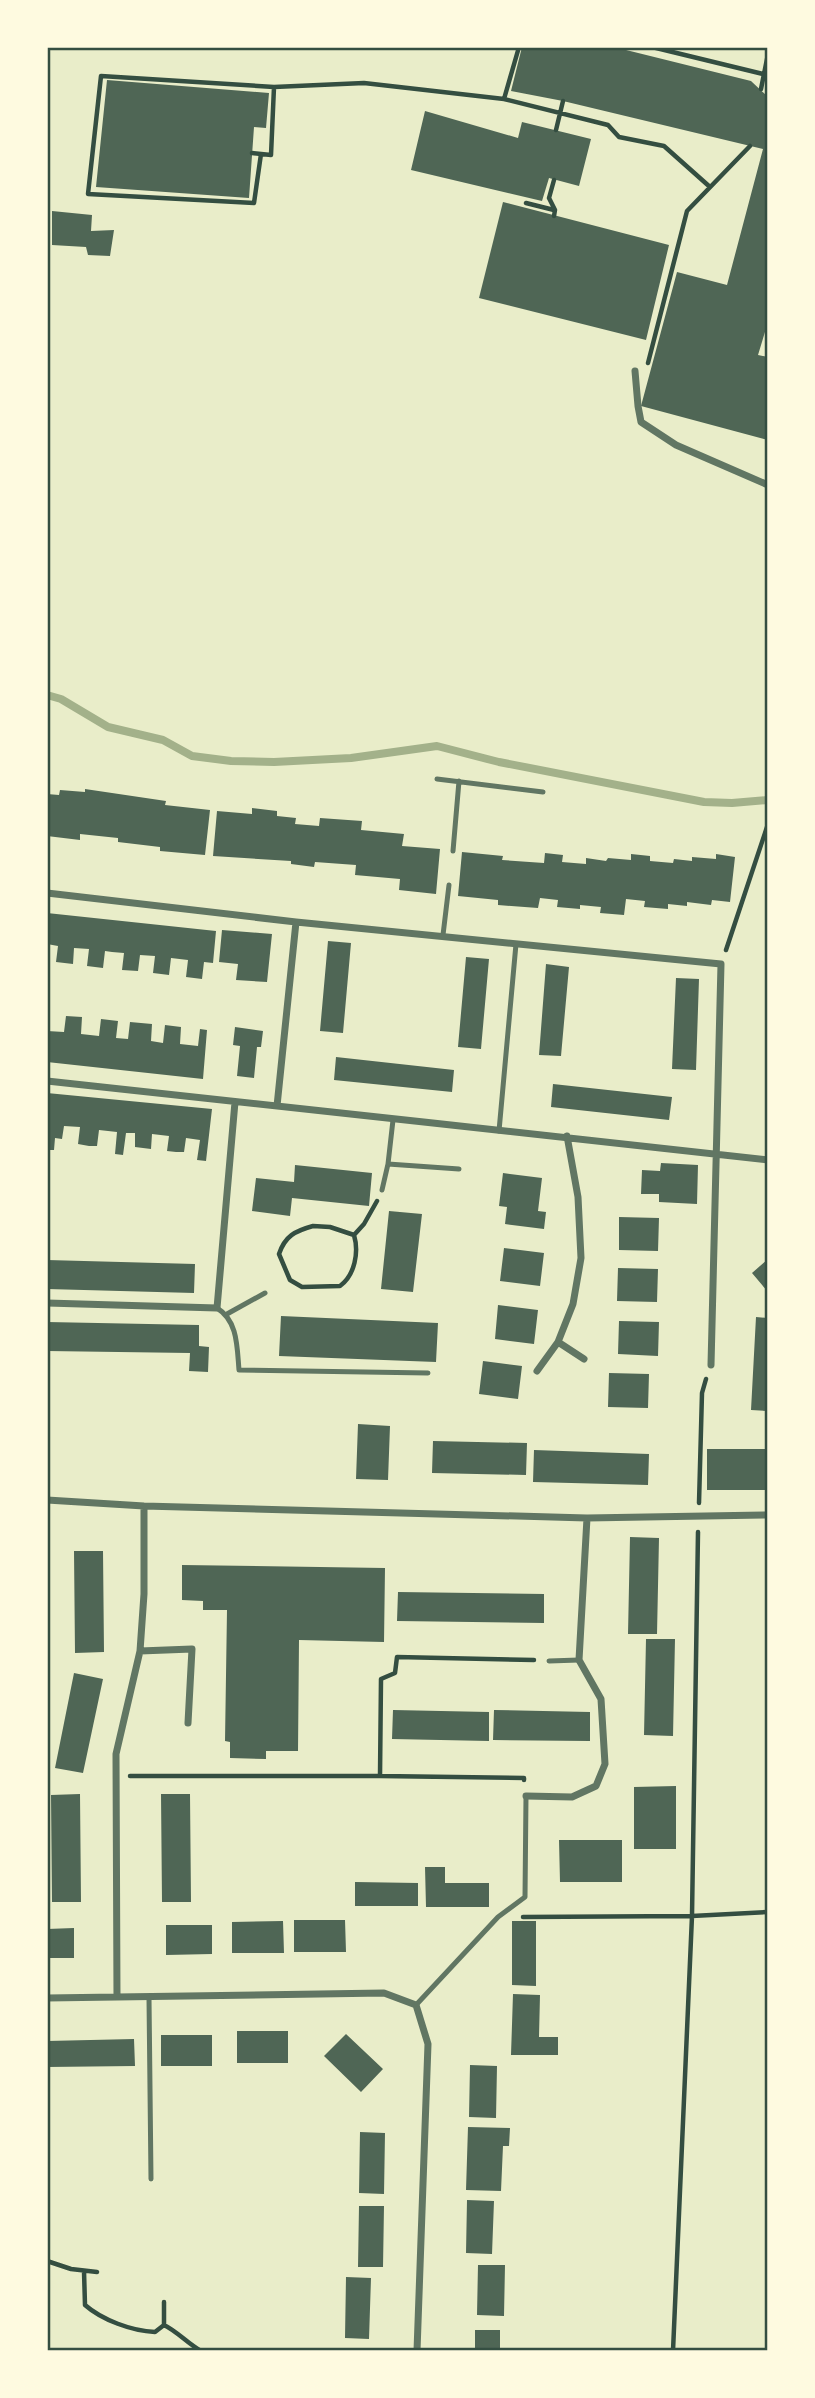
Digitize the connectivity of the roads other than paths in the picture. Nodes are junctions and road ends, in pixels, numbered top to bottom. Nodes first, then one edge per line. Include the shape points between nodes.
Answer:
1 (635, 371) dead end
2 (768, 485) edge
3 (437, 779) dead end
4 (459, 781) junction
5 (543, 792) dead end
6 (453, 851) dead end
7 (449, 885) dead end
8 (47, 893) edge
9 (296, 922) junction
10 (443, 935) junction
11 (516, 944) junction
12 (47, 1081) edge
13 (235, 1102) junction
14 (277, 1106) junction
15 (393, 1120) junction
16 (499, 1131) junction
17 (567, 1136) junction
18 (717, 1154) junction
19 (768, 1160) edge
20 (388, 1164) junction
21 (459, 1169) dead end
22 (382, 1190) road end
23 (265, 1293) dead end
24 (47, 1303) edge
25 (217, 1308) junction
26 (227, 1314) junction
27 (558, 1342) junction
28 (584, 1359) dead end
29 (711, 1365) road end
30 (537, 1371) dead end
31 (428, 1373) dead end
32 (47, 1500) edge
33 (144, 1506) junction
34 (768, 1515) edge
35 (587, 1518) junction
36 (140, 1651) junction
37 (579, 1660) junction
38 (549, 1661) road end
39 (188, 1723) dead end
40 (526, 1797) joint
41 (117, 1997) junction
42 (47, 1998) edge
43 (149, 1998) junction
44 (416, 2005) junction
45 (151, 2179) dead end
46 (417, 2351) edge

1 - 2 street via 641,422 676,445
3 - 4 lane
4 - 5 lane
4 - 6 lane
7 - 10 lane
8 - 9 street
9 - 10 street
9 - 14 street
10 - 11 street
11 - 16 lane
11 - 18 street via 721,964
12 - 13 street
13 - 14 street
13 - 25 street
14 - 15 street
15 - 16 street
15 - 20 lane
16 - 17 street
17 - 18 street
17 - 27 street via 578,1197 581,1258 573,1304
18 - 19 street
18 - 29 street
20 - 21 lane
20 - 22 lane
23 - 26 lane
24 - 25 street
25 - 26 lane
26 - 31 lane via 236,1333 239,1370
27 - 28 street
27 - 30 street
32 - 33 street
33 - 35 street
33 - 36 street
34 - 35 street
35 - 37 street
36 - 39 street via 192,1649
36 - 41 street via 116,1754
37 - 38 lane
37 - 40 street via 601,1699 605,1764 596,1786 572,1797
40 - 44 lane via 525,1897 498,1917
41 - 42 street
41 - 43 street
43 - 44 street via 384,1993
43 - 45 lane
44 - 46 street via 428,2044

